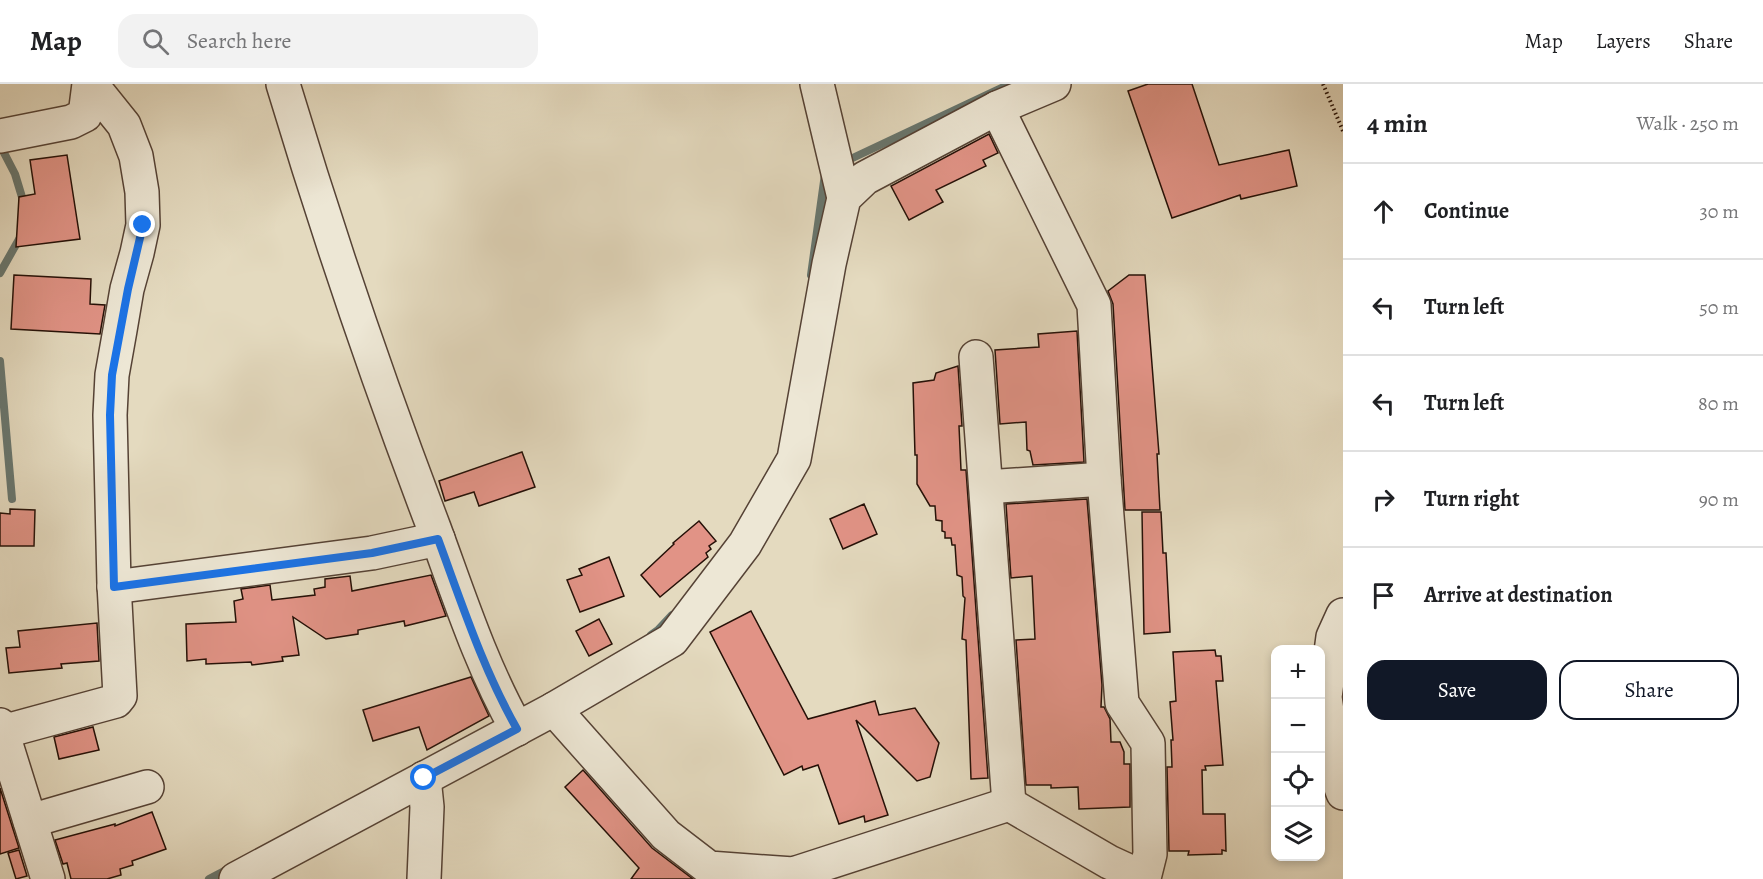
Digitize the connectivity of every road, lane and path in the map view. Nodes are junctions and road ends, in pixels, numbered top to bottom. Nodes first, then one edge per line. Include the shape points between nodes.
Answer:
1 (90, 84) edge
2 (283, 84) edge
3 (817, 84) edge
4 (1054, 84) edge
5 (1323, 84) edge
6 (997, 108) junction
7 (1343, 131) edge
8 (0, 136) edge
9 (844, 198) junction
10 (976, 357) dead end
11 (1104, 479) junction
12 (986, 487) junction
13 (438, 539) junction
14 (114, 587) junction
15 (1343, 615) edge
16 (554, 709) junction
17 (512, 719) junction
18 (1, 728) edge
19 (424, 778) junction
20 (147, 787) dead end
21 (1343, 793) edge
22 (1009, 804) junction
23 (30, 821) junction
24 (793, 877) edge
25 (48, 879) edge
26 (236, 879) edge
27 (423, 879) edge

1 - 8 street via 85,115 71,122
1 - 14 street via 124,125 136,156 142,192 143,225 112,375
2 - 13 street via 388,407
3 - 9 street
4 - 6 street
5 - 7 path
6 - 9 street via 865,178
6 - 11 street via 1094,305
9 - 16 street via 794,459 745,543 672,640
10 - 12 street
11 - 12 street
11 - 22 street via 1122,703 1148,743 1150,854 1144,878
12 - 22 street
13 - 14 street via 372,553
13 - 17 street via 470,627
14 - 18 street via 120,696 116,701
15 - 21 street via 1333,637 1324,697 1336,774
16 - 17 street
16 - 24 street via 666,836 709,868
17 - 19 street
18 - 23 street
19 - 26 street
19 - 27 street via 427,807
20 - 23 street
22 - 24 street
23 - 25 street

